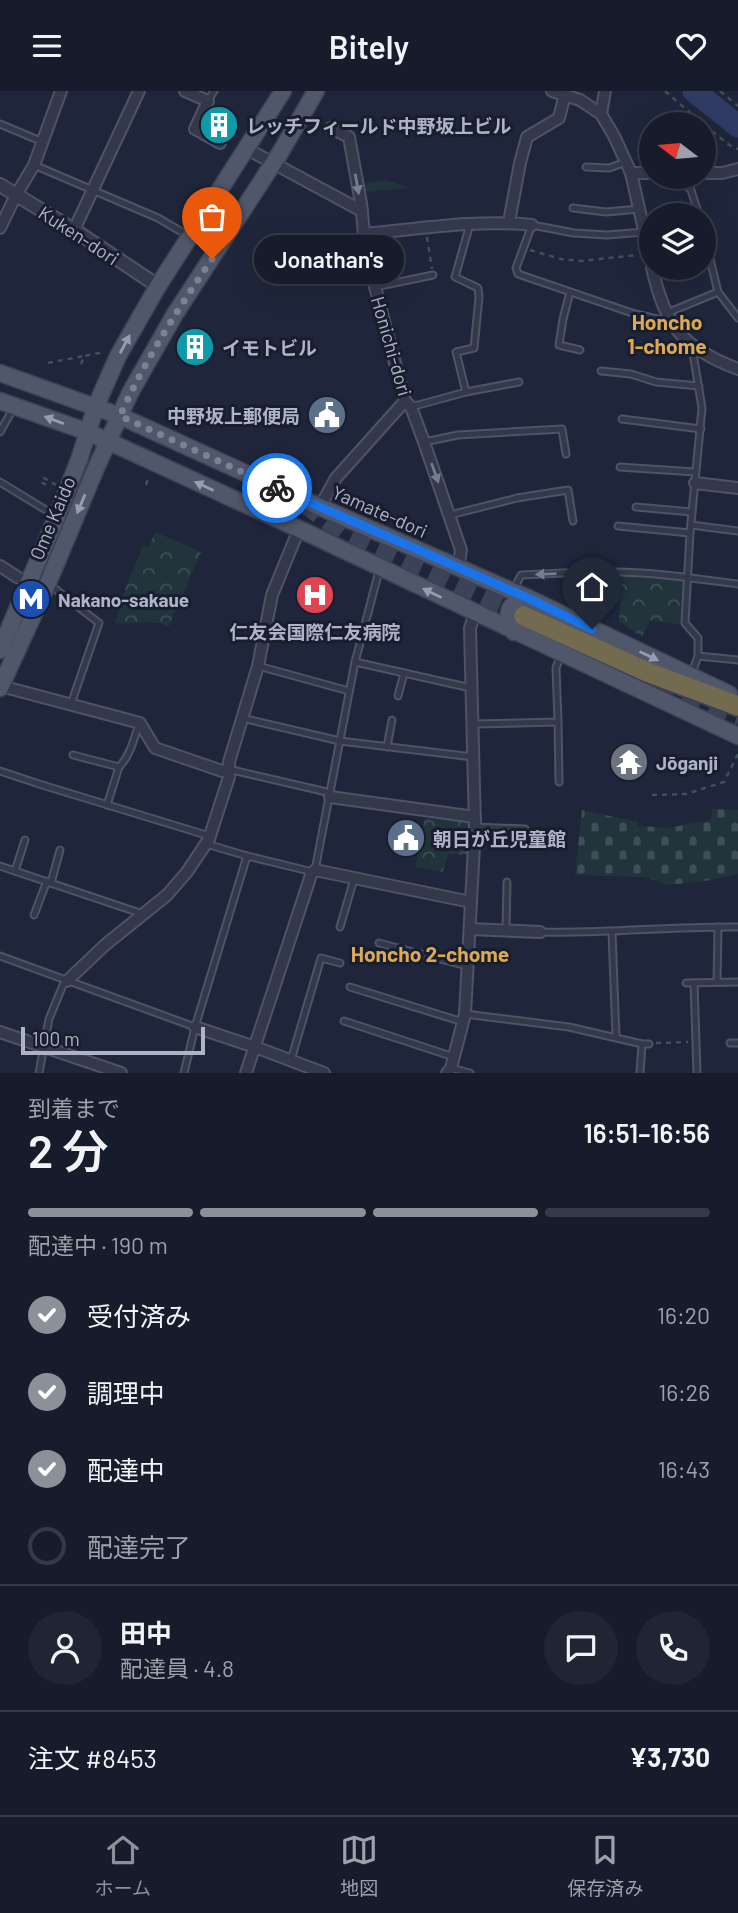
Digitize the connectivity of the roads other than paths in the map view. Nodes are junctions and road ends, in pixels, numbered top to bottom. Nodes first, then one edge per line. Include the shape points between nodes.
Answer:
1 (61, 91) edge
2 (139, 91) edge
3 (185, 91) edge
4 (283, 91) edge
5 (316, 91) edge
6 (552, 91) edge
7 (606, 91) edge
8 (565, 94) junction
9 (211, 96) edge
10 (601, 114) junction
11 (0, 124) edge
12 (331, 128) dead end
13 (43, 142) junction
14 (220, 143) dead end
15 (247, 149) junction
16 (272, 163) junction
17 (34, 165) junction
18 (586, 167) dead end
19 (629, 167) junction
20 (738, 169) edge
21 (639, 170) edge
22 (716, 173) edge
23 (0, 185) edge
24 (93, 190) junction
25 (16, 195) junction
26 (573, 208) dead end
27 (639, 209) joint
28 (362, 211) junction
29 (509, 222) junction
30 (470, 224) junction
31 (532, 225) junction
32 (0, 229) edge
33 (74, 230) junction
34 (364, 234) junction
35 (639, 234) edge
36 (190, 236) junction
37 (433, 275) road end
38 (656, 280) edge
39 (715, 280) edge
40 (158, 286) junction
41 (375, 287) junction
42 (570, 292) junction
43 (718, 292) junction
44 (669, 318) junction
45 (738, 318) edge
46 (692, 346) junction
47 (580, 349) dead end
48 (736, 364) edge
49 (601, 371) dead end
50 (0, 373) edge
51 (519, 381) dead end
52 (37, 386) junction
53 (699, 386) junction
54 (466, 392) junction
55 (408, 404) junction
56 (14, 405) edge
57 (96, 406) junction
58 (120, 416) junction
59 (622, 419) dead end
60 (701, 429) junction
61 (0, 432) edge
62 (88, 432) junction
63 (108, 442) junction
64 (424, 442) junction
65 (566, 454) dead end
66 (620, 467) dead end
67 (695, 477) junction
68 (0, 482) edge
69 (738, 488) edge
70 (320, 507) junction
71 (636, 507) dead end
72 (692, 512) junction
73 (450, 515) junction
74 (57, 516) junction
75 (573, 521) dead end
76 (691, 525) junction
77 (618, 526) dead end
78 (299, 529) junction
79 (738, 531) edge
80 (690, 533) junction
81 (0, 566) edge
82 (380, 568) junction
83 (458, 569) junction
84 (687, 577) junction
85 (30, 583) junction
86 (48, 583) junction
87 (738, 584) edge
88 (520, 609) junction
89 (475, 613) junction
90 (0, 650) edge
91 (562, 654) junction
92 (698, 656) junction
93 (738, 660) edge
94 (355, 662) junction
95 (258, 666) junction
96 (404, 673) junction
97 (691, 676) junction
98 (0, 687) edge
99 (472, 688) junction
100 (349, 691) junction
101 (398, 696) dead end
102 (738, 698) edge
103 (71, 703) junction
104 (738, 706) edge
105 (242, 718) junction
106 (391, 720) dead end
107 (558, 722) junction
108 (139, 723) junction
109 (472, 724) junction
110 (738, 736) edge
111 (340, 741) junction
112 (387, 747) junction
113 (73, 755) dead end
114 (473, 758) junction
115 (119, 767) junction
116 (228, 769) junction
117 (0, 771) edge
118 (559, 782) dead end
119 (330, 795) junction
120 (107, 805) junction
121 (475, 822) junction
122 (525, 829) dead end
123 (209, 839) junction
124 (25, 840) dead end
125 (60, 850) dead end
126 (247, 856) junction
127 (0, 866) edge
128 (315, 870) junction
129 (15, 871) junction
130 (355, 878) junction
131 (49, 882) junction
132 (507, 882) dead end
133 (471, 902) junction
134 (144, 914) junction
135 (34, 915) dead end
136 (340, 927) dead end
137 (718, 927) junction
138 (738, 927) edge
139 (470, 929) junction
140 (506, 930) junction
141 (540, 932) joint
142 (612, 932) junction
143 (379, 943) dead end
144 (0, 956) edge
145 (340, 963) dead end
146 (467, 966) junction
147 (67, 981) junction
148 (717, 982) junction
149 (738, 982) edge
150 (686, 983) dead end
151 (694, 983) junction
152 (350, 987) dead end
153 (464, 1018) junction
154 (344, 1021) dead end
155 (195, 1027) junction
156 (0, 1033) edge
157 (616, 1037) junction
158 (738, 1043) edge
159 (642, 1044) junction
160 (649, 1044) road end
161 (730, 1044) dead end
162 (43, 1047) junction
163 (255, 1047) junction
164 (290, 1060) junction
165 (451, 1066) edge
166 (39, 1073) edge
167 (121, 1073) edge
168 (184, 1073) edge
169 (246, 1073) edge
170 (324, 1073) edge
171 (470, 1073) edge
172 (640, 1073) edge
173 (697, 1073) edge

1 - 13 street
2 - 24 street
3 - 9 street
4 - 15 main road, Ome Kaido
5 - 16 main road, Ome Kaido
6 - 8 street
7 - 10 street
8 - 10 street
8 - 29 street via 559,118 527,137
9 - 14 street via 195,129
10 - 19 street
11 - 13 lane
12 -> 28 street, Honichi-dori via 349,137
13 - 17 street
15 - 16 street
15 - 36 main road, Ome Kaido
16 - 28 street
16 - 58 main road, Ome Kaido via 175,314
17 - 24 lane
17 - 25 street
18 - 19 lane
19 - 21 street
19 - 27 street
20 - 22 street
23 - 25 street, Kuken-dori
24 - 33 street
24 - 36 lane
25 - 32 street
25 - 33 street, Kuken-dori
26 - 27 lane
28 - 34 street, Honichi-dori
29 - 30 street
29 - 31 street
30 - 34 street
30 - 54 lane via 455,277 478,288 479,297 474,348 456,352
31 - 35 lane via 574,233
31 - 42 lane via 516,268 518,274
33 - 40 street, Kuken-dori
34 - 41 street, Honichi-dori
36 - 40 main road, Ome Kaido
37 - 41 lane
38 - 44 street
39 - 43 lane
57 -> 40 main road, Ome Kaido
41 - 55 street, Honichi-dori
42 - 44 lane via 635,314
42 - 47 lane via 559,345
43 - 44 lane
43 - 45 lane
44 - 46 street
46 - 48 street
46 - 53 lane
49 - 53 lane via 656,383
50 - 52 main road, Yamate-dori
51 - 54 lane
52 - 56 main road
52 - 57 main road, Yamate-dori
53 - 60 lane
54 - 55 lane
55 - 64 street, Honichi-dori
55 - 70 street via 335,478
56 - 61 lane
62 -> 56 main road
57 - 58 main road, Yamate-dori
57 - 62 main road, Ome Kaido
58 - 63 main road, Ome Kaido
58 - 70 main road, Yamate-dori
59 - 60 lane
60 - 67 lane
62 - 63 main road
62 - 74 main road, Ome Kaido
78 -> 63 main road
63 -> 86 main road, Ome Kaido
64 - 65 lane via 458,435 562,429
64 -> 73 street, Honichi-dori
66 - 67 lane
67 - 69 street
67 - 72 lane
68 - 74 lane
70 - 83 main road, Yamate-dori
71 - 72 lane
72 - 76 lane
73 - 75 lane via 568,490
73 - 83 street, Honichi-dori via 461,550
74 - 85 main road, Ome Kaido
76 - 79 lane
76 - 80 lane
77 - 80 lane
78 - 82 main road
78 - 95 street via 272,594
80 - 84 lane
81 - 85 street
89 -> 82 main road
82 - 94 lane
83 - 88 main road, Yamate-dori
84 - 87 lane
84 -> 88 lane via 615,572 521,575
84 - 92 lane via 685,623 698,638
85 - 90 main road, Ome Kaido
86 - 98 main road, Ome Kaido
86 - 103 lane via 99,623
88 - 89 main road
88 - 91 main road
88 -> 97 main road, Yamate-dori
88 - 104 highway via 647,672
89 - 99 street via 470,628
91 - 107 lane via 556,668
91 - 110 main road
92 - 93 lane
92 - 97 lane
94 - 96 lane
94 - 100 lane
95 - 100 lane
95 - 105 street
96 - 99 lane
96 - 101 lane
97 - 102 main road, Yamate-dori
98 - 103 street
99 - 109 street
100 - 111 lane
103 - 108 street
105 - 111 lane
105 - 116 street
106 - 112 lane
107 - 109 lane
107 - 118 lane
108 - 115 lane
108 - 116 street via 155,748 222,771
109 - 114 street
111 - 112 lane
111 - 119 lane
112 - 114 lane
113 - 115 lane
114 - 121 street
115 - 120 lane
116 - 119 lane
116 - 123 street
117 - 120 lane
119 - 121 street
119 - 128 lane
120 - 123 lane
121 - 122 lane
121 - 133 street
123 - 126 lane via 210,845
123 - 134 street via 187,872
124 - 129 lane
125 - 131 lane
126 - 128 lane
126 - 155 lane
127 - 129 lane
128 - 130 street
128 - 163 street
129 - 131 lane
130 - 133 street
130 - 136 lane
131 - 134 lane
131 - 135 lane
132 - 140 lane
133 - 139 street
134 - 147 street
137 - 138 lane
137 - 142 lane
137 - 148 lane
139 - 140 street
139 - 146 street
140 - 141 street
141 - 142 lane
142 - 157 lane
143 - 146 lane
144 - 147 lane
145 - 164 lane via 321,958
146 - 153 street
147 - 155 lane
147 - 162 lane via 49,1019
148 - 149 lane
148 - 151 lane
150 - 151 lane
151 - 173 lane
152 - 153 lane
153 - 157 lane via 569,1027
153 - 165 street
154 - 165 lane
155 - 163 street
155 - 168 lane
156 - 162 street
157 - 159 lane
158 - 161 lane
159 - 160 lane
159 - 172 lane
162 - 166 lane
162 - 167 street
163 - 164 street
163 - 169 street
164 - 170 street
165 - 171 lane

